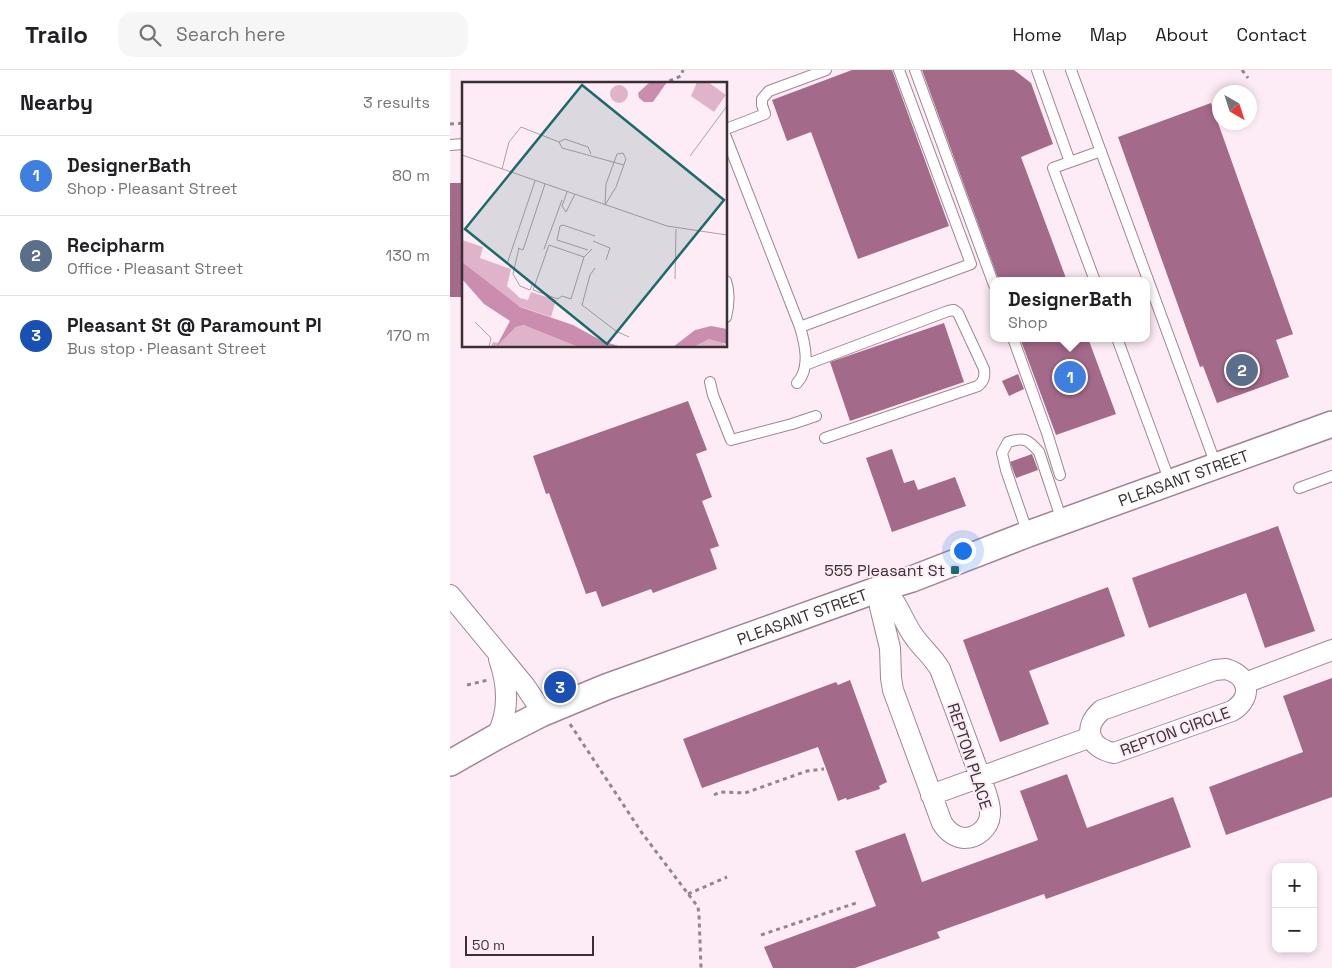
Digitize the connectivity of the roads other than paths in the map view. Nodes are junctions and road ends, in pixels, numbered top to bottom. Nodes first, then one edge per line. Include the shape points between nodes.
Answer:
1 (826, 70) edge
2 (899, 70) edge
3 (915, 70) edge
4 (1037, 70) edge
5 (1071, 70) edge
6 (728, 128) edge
7 (728, 142) edge
8 (1100, 151) junction
9 (1070, 162) junction
10 (991, 277) edge
11 (1095, 277) edge
12 (1146, 277) edge
13 (1150, 287) edge
14 (728, 292) edge
15 (728, 308) edge
16 (800, 327) junction
17 (1014, 342) edge
18 (1118, 342) edge
19 (805, 365) junction
20 (710, 382) dead end
21 (797, 383) dead end
22 (816, 416) dead end
23 (1332, 424) edge
24 (825, 438) dead end
25 (1216, 466) junction
26 (1060, 475) dead end
27 (1332, 476) edge
28 (1171, 482) junction
29 (1299, 488) dead end
30 (1063, 522) junction
31 (1028, 534) junction
32 (882, 588) junction
33 (450, 595) edge
34 (494, 648) junction
35 (1332, 650) edge
36 (1245, 683) junction
37 (550, 710) junction
38 (496, 737) junction
39 (1091, 737) junction
40 (450, 763) edge
41 (980, 777) junction
42 (932, 795) junction

1 - 6 lane via 769,91 762,99 765,114
2 - 16 lane via 971,264
3 - 10 lane
4 - 9 lane
5 - 8 lane
7 - 16 lane
8 - 9 lane
8 - 12 lane
9 - 11 lane via 1054,168
13 - 25 lane
14 - 15 lane
16 - 19 lane via 806,353
17 - 26 lane
18 - 28 lane
19 - 21 lane
19 - 24 lane via 954,310 958,312 984,369 985,377 978,386
20 - 22 lane via 731,440
23 - 25 street, PLEASANT STREET
25 - 28 street, PLEASANT STREET
27 - 29 lane
28 - 30 street, PLEASANT STREET
30 - 31 street, PLEASANT STREET
30 - 31 lane via 1039,452 1020,438 1008,442 1002,453
31 - 32 street, PLEASANT STREET
32 - 37 street, PLEASANT STREET via 658,667
32 - 41 street, REPTON PLACE via 896,602 915,639 935,659
32 - 42 street, REPTON PLACE via 880,607 890,648 893,690
33 - 34 street
34 - 37 street via 528,690
34 - 38 street via 504,675 506,693 505,716
35 - 36 street
36 - 39 street via 1234,671 1215,670 1102,710 1092,722
36 - 39 street, REPTON CIRCLE via 1244,701 1232,712 1130,748 1114,753 1104,751
37 - 38 street, PLEASANT STREET
38 - 40 street, PLEASANT STREET
39 - 41 street
41 - 42 street
41 - 42 street, REPTON PLACE via 990,817 987,826 971,837 963,838 947,830

